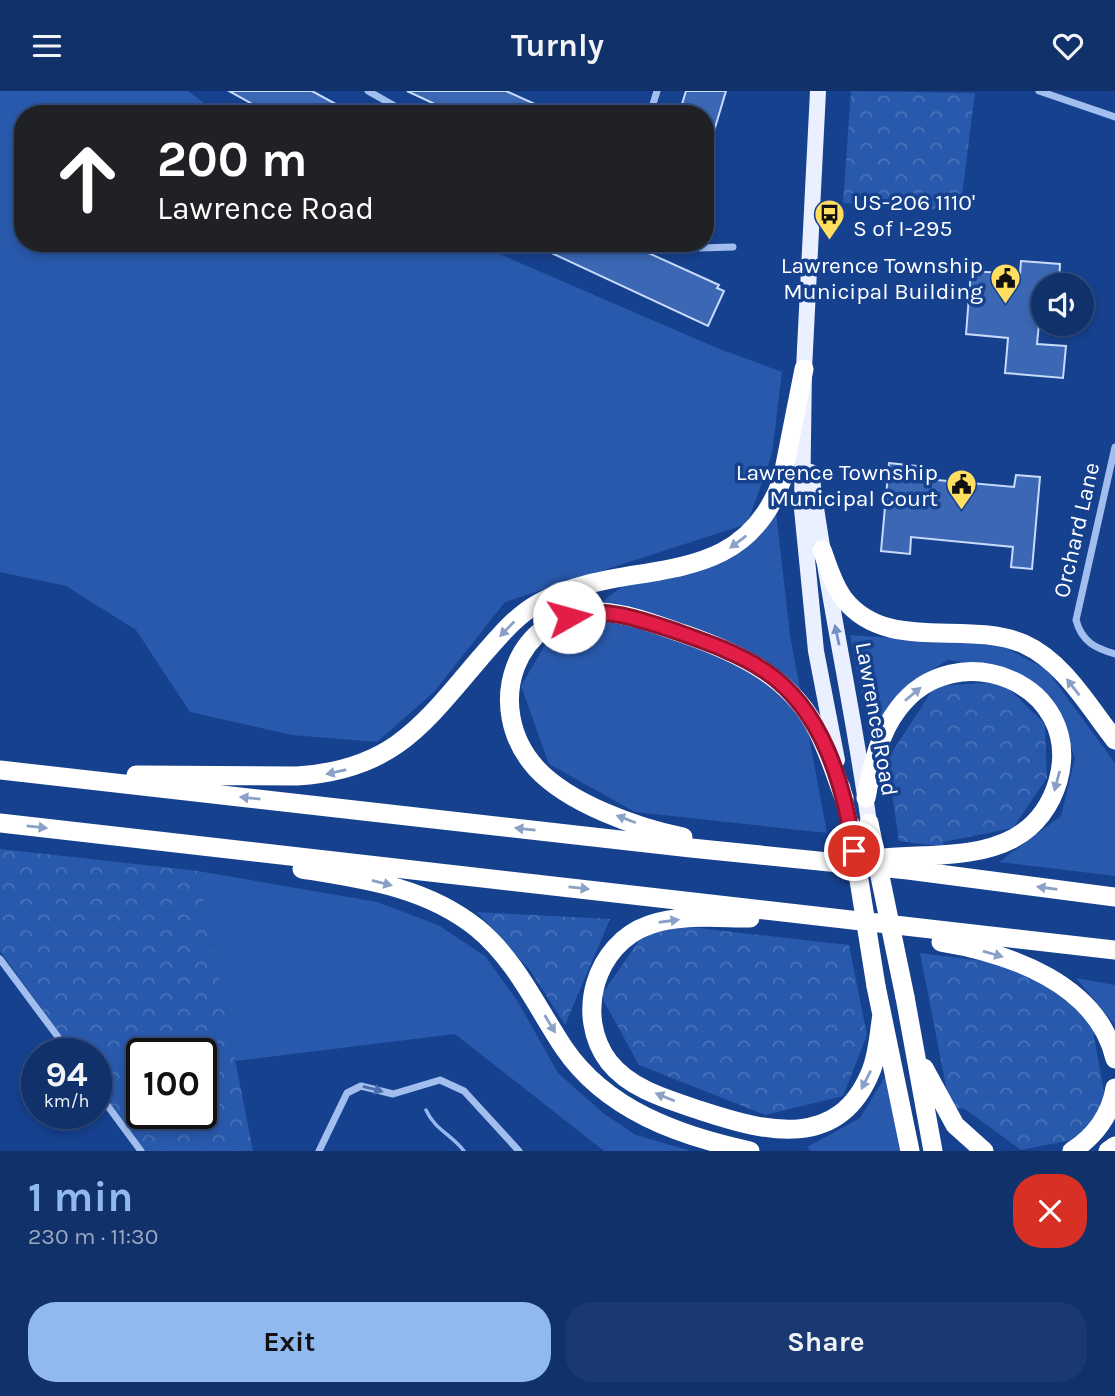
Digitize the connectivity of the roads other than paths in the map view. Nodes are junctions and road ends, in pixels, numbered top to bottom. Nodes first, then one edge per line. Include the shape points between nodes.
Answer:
1 (368, 91) edge
2 (818, 91) edge
3 (1039, 91) edge
4 (393, 105) edge
5 (1115, 117) edge
6 (733, 247) dead end
7 (714, 248) edge
8 (804, 369) junction
9 (804, 418) junction
10 (1115, 447) edge
11 (822, 550) junction
12 (1115, 655) edge
13 (1115, 740) edge
14 (0, 770) edge
15 (28, 773) junction
16 (844, 798) junction
17 (866, 798) junction
18 (0, 823) edge
19 (860, 824) junction
20 (73, 831) junction
21 (787, 857) junction
22 (838, 863) junction
23 (1115, 897) edge
24 (823, 916) junction
25 (880, 923) junction
26 (1115, 950) edge
27 (0, 959) edge
28 (882, 1014) junction
29 (59, 1038) edge
30 (912, 1038) junction
31 (1115, 1059) edge
32 (1115, 1089) edge
33 (112, 1112) edge
34 (1115, 1146) edge
35 (141, 1151) edge
36 (319, 1151) edge
37 (519, 1151) edge
38 (750, 1151) edge
39 (910, 1151) edge
40 (933, 1151) edge
41 (984, 1151) edge
42 (1072, 1151) edge
43 (1108, 1151) edge

1 - 4 street
2 - 8 main road, Lawrence Road
3 - 5 street
6 - 7 street
8 - 9 main road, Lawrence Road
8 -> 15 highway via 782,480 767,514 743,539 712,558 573,589 538,604 506,629 422,726 385,754 321,775
9 - 11 main road, Lawrence Road
9 - 16 main road, Lawrence Road via 802,509 816,651
10 - 12 street, Orchard Lane via 1077,609 1079,631 1085,640
13 -> 11 highway via 1058,668 1026,645 991,635 899,631 869,620 844,599
17 -> 11 main road, Lawrence Road
14 - 15 highway
21 -> 15 highway
16 - 19 main road, Lawrence Road
21 -> 16 highway via 632,823 547,778 520,746 509,716 511,679 524,649 544,629 564,618 606,612 663,627 746,660 781,683 803,707
17 - 19 main road, Lawrence Road
17 -> 22 highway via 878,746 896,711 937,678 975,671 1003,676 1034,694 1053,720 1059,738 1060,773 1048,805 1026,831 980,851
18 -> 20 highway
19 - 28 highway, Lawrence Road, bridge
19 - 30 highway, Lawrence Road, bridge
20 -> 24 highway
20 -> 38 highway via 372,880 424,896 497,946 565,1049 603,1091 655,1121
21 - 22 highway
23 -> 22 highway
24 - 25 highway
28 -> 24 highway via 872,1069 855,1098 831,1119 801,1130 768,1130 651,1092 619,1072 600,1047 592,1016 594,984 609,955 632,933 675,919
25 - 26 highway
25 -> 31 highway via 922,939 1001,956 1047,976 1098,1020
27 - 29 street
28 - 39 highway, Lawrence Road
30 - 40 highway, Lawrence Road
30 - 41 highway via 946,1111
32 - 42 highway via 1100,1125
33 - 35 street
34 - 43 highway
36 -> 37 street via 347,1093 361,1086 393,1094 440,1080 464,1091

